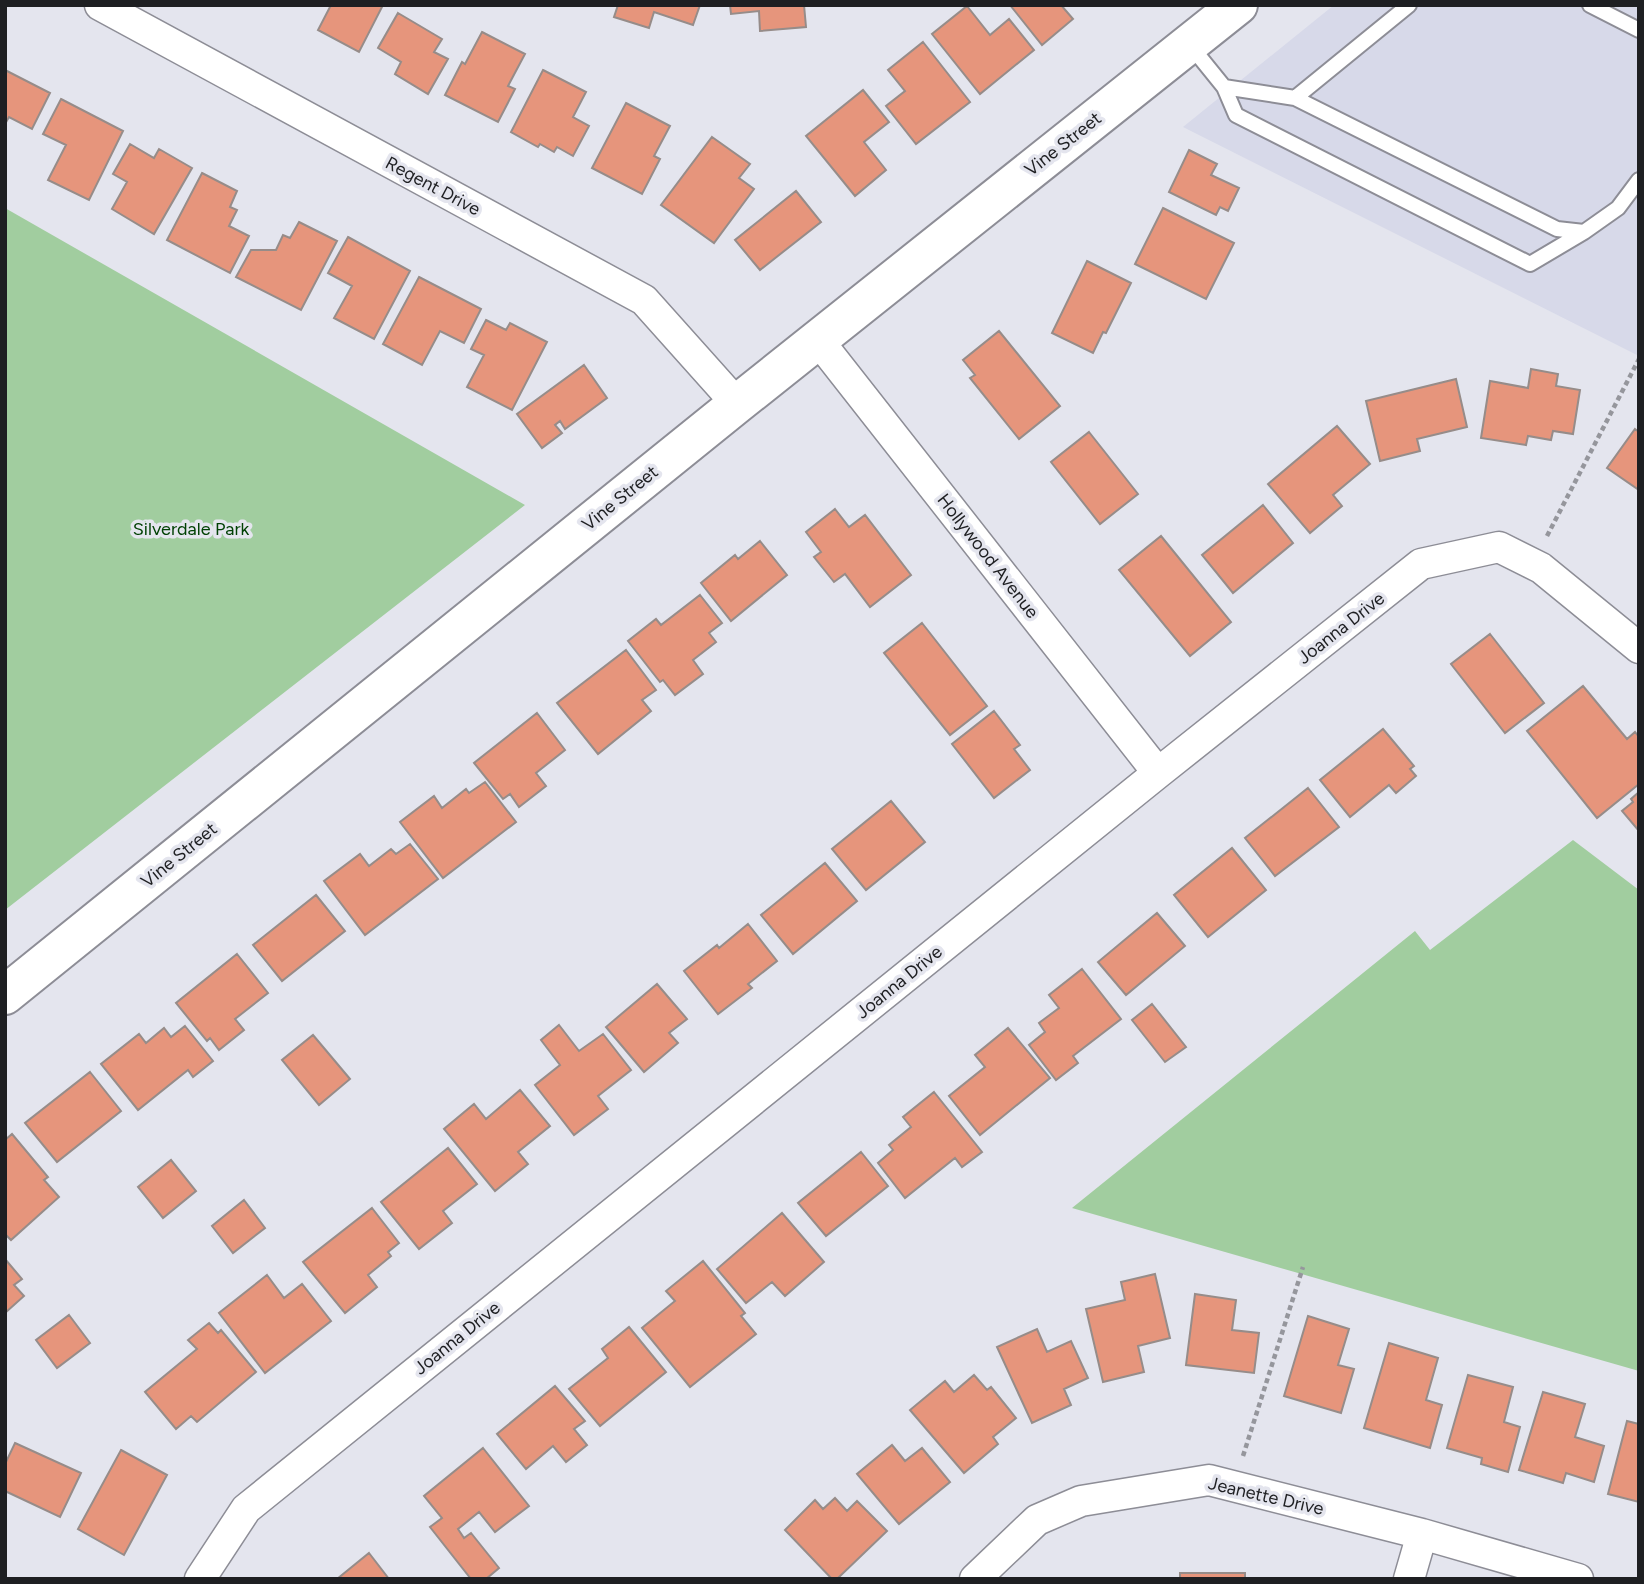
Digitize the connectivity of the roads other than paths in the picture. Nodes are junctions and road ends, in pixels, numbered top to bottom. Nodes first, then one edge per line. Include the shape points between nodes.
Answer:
1 (100, 5) edge
2 (1238, 5) edge
3 (1409, 5) edge
4 (1590, 5) edge
5 (1639, 30) edge
6 (1189, 44) junction
7 (1224, 88) junction
8 (1295, 98) junction
9 (1639, 180) edge
10 (1584, 232) junction
11 (818, 340) junction
12 (737, 404) junction
13 (1639, 648) edge
14 (1158, 773) junction
15 (5, 995) edge
16 (1422, 1534) junction
17 (200, 1579) edge
18 (975, 1579) edge
19 (1409, 1579) edge
20 (1578, 1579) edge

1 - 12 street, Regent Drive via 644,300
2 - 6 street, Vine Street
3 - 8 lane
4 - 5 lane
6 - 7 lane
6 - 11 street, Vine Street
7 - 8 lane
7 - 10 lane via 1236,115 1530,264
8 - 10 lane via 1557,229
9 - 10 lane via 1618,208
11 - 12 street, Vine Street
11 - 14 street, Hollywood Avenue
12 - 15 street, Vine Street
13 - 14 street, Joanna Drive via 1541,568 1499,547 1421,564
14 - 17 street, Joanna Drive via 246,1508
16 - 18 street, Jeanette Drive via 1209,1480 1081,1501 1037,1520
16 - 19 street
16 - 20 street, Jeanette Drive

